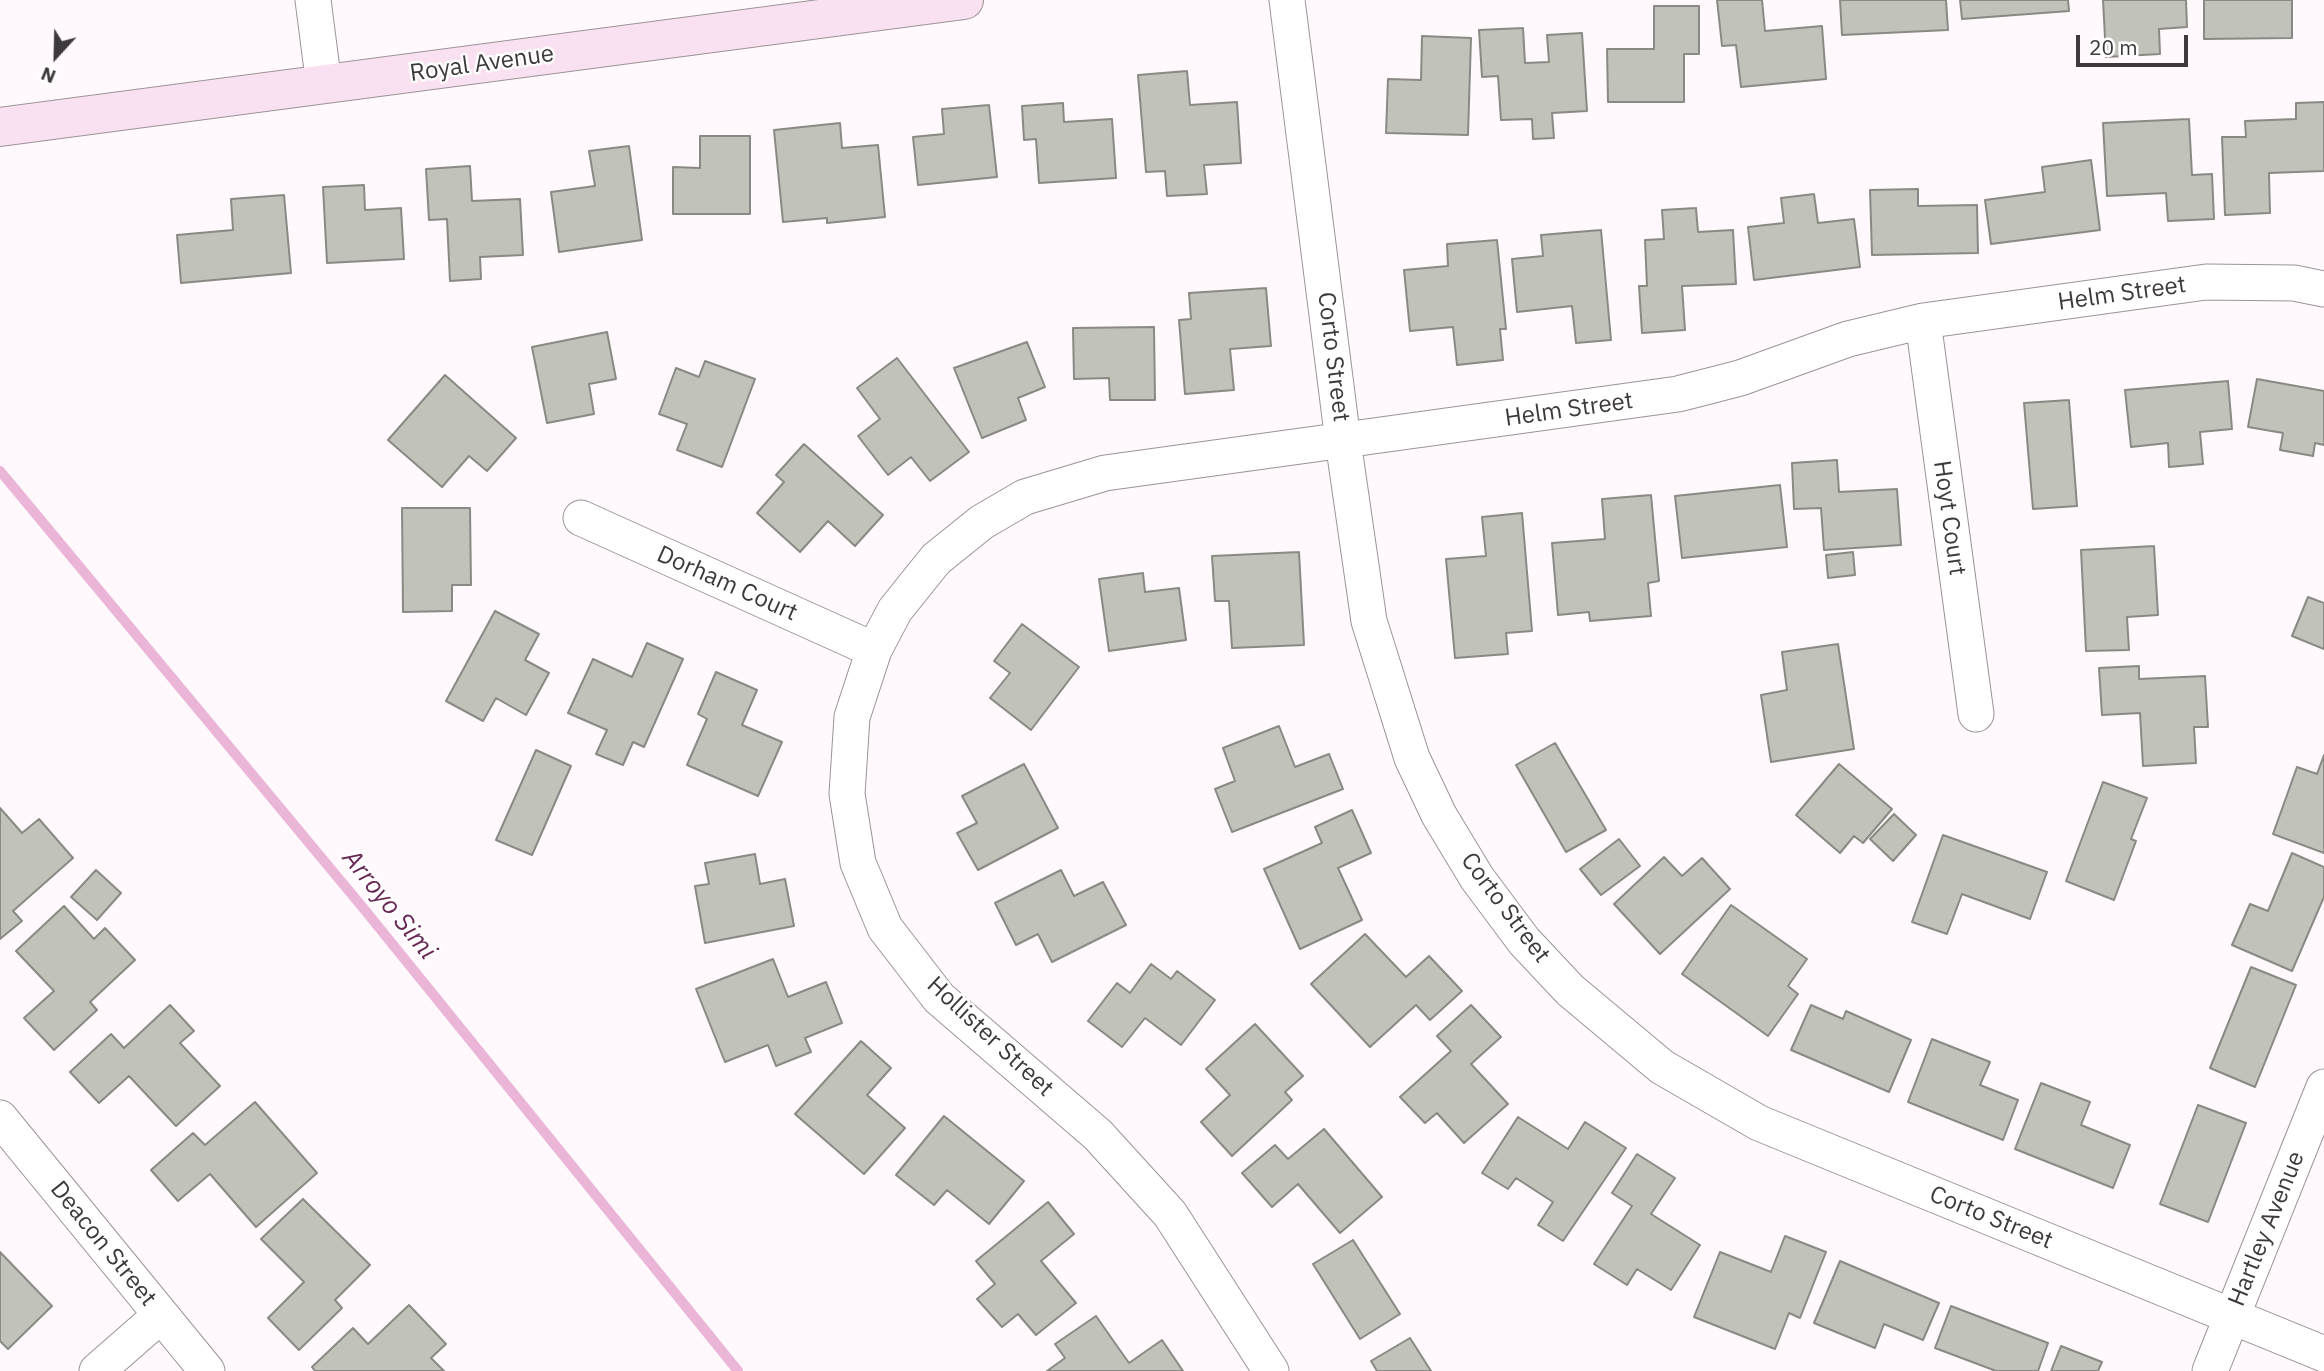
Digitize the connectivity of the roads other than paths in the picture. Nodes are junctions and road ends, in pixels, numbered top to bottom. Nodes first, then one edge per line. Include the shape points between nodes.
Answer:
1 (313, 0) edge
2 (964, 0) edge
3 (1287, 0) edge
4 (324, 85) junction
5 (0, 127) edge
6 (2324, 289) edge
7 (1923, 321) junction
8 (1343, 441) junction
9 (581, 518) dead end
10 (873, 650) junction
11 (1976, 714) dead end
12 (2324, 1087) edge
13 (0, 1118) edge
14 (162, 1315) junction
15 (2232, 1316) junction
16 (2324, 1354) edge
17 (97, 1371) edge
18 (207, 1371) edge
19 (1271, 1371) edge
20 (2210, 1371) edge

1 - 4 street
2 - 4 main road, Royal Avenue
3 - 8 street, Corto Street
4 - 5 main road, Royal Avenue
6 - 7 street, Helm Street via 2294,283 2206,282
7 - 8 street, Helm Street via 1849,339 1740,378 1678,394
7 - 11 street, Hoyt Court
8 - 10 street, Helm Street via 1105,473 1025,497 982,522 936,559 895,610
8 - 15 street, Corto Street via 1369,621 1412,758 1477,878 1524,941 1570,990 1662,1067 1759,1124
9 - 10 street, Dorham Court
10 - 19 street, Hollister Street via 852,717 847,794 858,863 885,928 939,998 1098,1135 1170,1214
12 - 15 street, Hartley Avenue
13 - 14 street, Deacon Street
14 - 17 street
14 - 18 street, Deacon Street
15 - 16 street, Corto Street
15 - 20 street, Hartley Avenue

